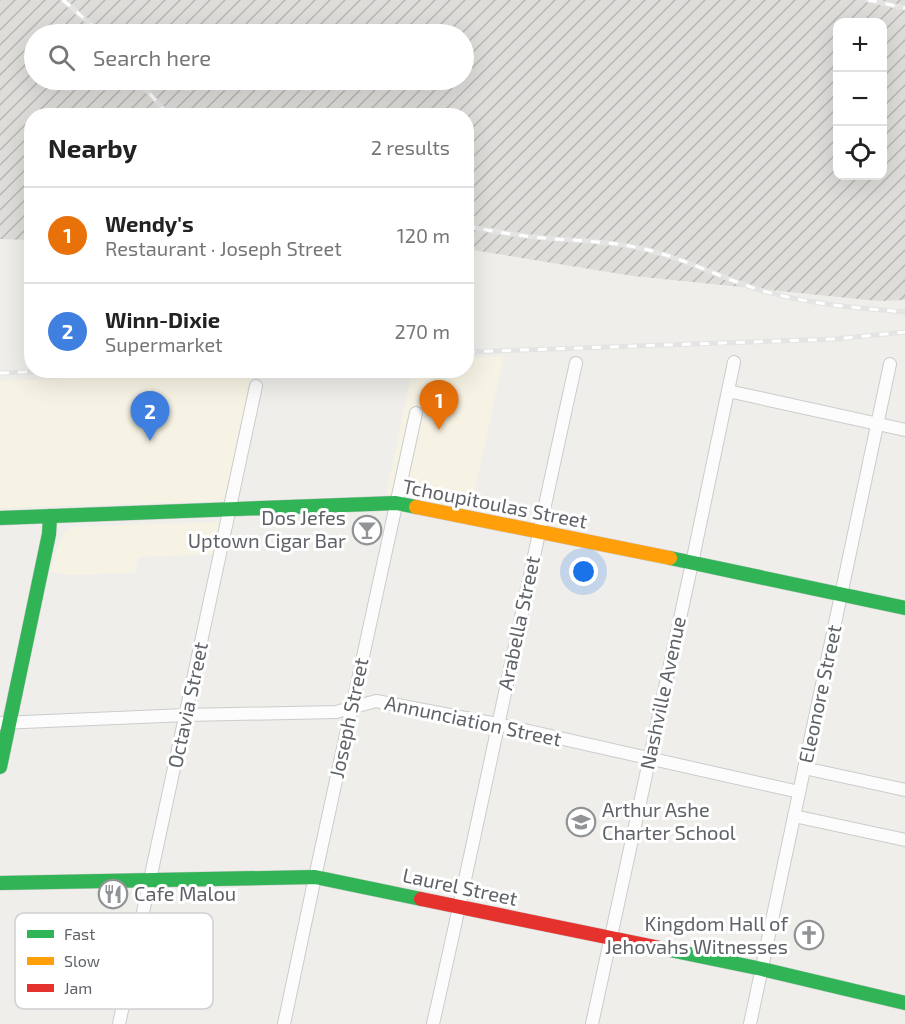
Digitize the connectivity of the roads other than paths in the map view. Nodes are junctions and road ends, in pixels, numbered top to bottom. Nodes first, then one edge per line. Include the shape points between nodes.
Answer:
1 (734, 362) dead end
2 (576, 363) dead end
3 (890, 364) dead end
4 (256, 386) dead end
5 (728, 391) junction
6 (417, 413) dead end
7 (878, 424) junction
8 (905, 430) edge
9 (396, 503) junction
10 (229, 509) junction
11 (50, 516) junction
12 (0, 518) edge
13 (538, 531) junction
14 (692, 563) junction
15 (841, 594) junction
16 (905, 608) edge
17 (351, 708) junction
18 (186, 715) junction
19 (5, 723) edge
20 (497, 724) junction
21 (649, 758) junction
22 (0, 767) edge
23 (804, 768) junction
24 (905, 790) edge
25 (799, 792) junction
26 (794, 816) junction
27 (905, 840) edge
28 (315, 877) junction
29 (151, 879) junction
30 (0, 883) edge
31 (460, 906) junction
32 (143, 913) edge
33 (610, 939) junction
34 (762, 969) junction
35 (905, 1003) edge
36 (122, 1009) edge
37 (119, 1024) edge
38 (284, 1024) edge
39 (433, 1024) edge
40 (592, 1024) edge
41 (750, 1024) edge

1 - 5 street, Nashville Avenue
2 - 13 street, Arabella Street
3 - 7 street, Eleonore Street
4 - 10 street, Octavia Street
5 - 7 street
5 - 14 street, Nashville Avenue
6 - 9 street, Joseph Street
7 - 8 street
7 - 15 street, Eleonore Street
9 - 10 street, Tchoupitoulas Street
9 - 13 street, Tchoupitoulas Street
9 - 17 street, Joseph Street
10 - 11 street, Tchoupitoulas Street
10 - 18 street, Octavia Street
11 - 12 street, Tchoupitoulas Street
11 - 19 street
13 - 14 street, Tchoupitoulas Street
13 - 20 street, Arabella Street
14 - 15 street, Tchoupitoulas Street
14 - 21 street, Nashville Avenue
15 - 16 street, Tchoupitoulas Street
15 - 23 street, Eleonore Street
17 - 18 street, Annunciation Street via 336,712
17 - 20 street, Annunciation Street via 376,701
17 - 28 street, Joseph Street
18 - 19 street, Annunciation Street
18 - 29 street, Octavia Street
19 - 22 street
20 - 21 street, Annunciation Street
20 - 31 street, Arabella Street
21 - 25 street, Annunciation Street
21 - 33 street, Nashville Avenue
23 - 24 street
23 - 25 street, Eleonore Street
25 - 26 street, Eleonore Street
26 - 27 street
26 - 34 street, Eleonore Street
28 - 29 street, Laurel Street
28 - 31 street, Laurel Street
28 - 38 street, Joseph Street
29 - 30 street, Laurel Street
29 - 32 street, Octavia Street
31 - 33 street, Laurel Street
31 - 39 street, Arabella Street
33 - 34 street, Laurel Street
33 - 40 street, Nashville Avenue
34 - 35 street, Laurel Street
34 - 41 street, Eleonore Street
36 - 37 street, Octavia Street

